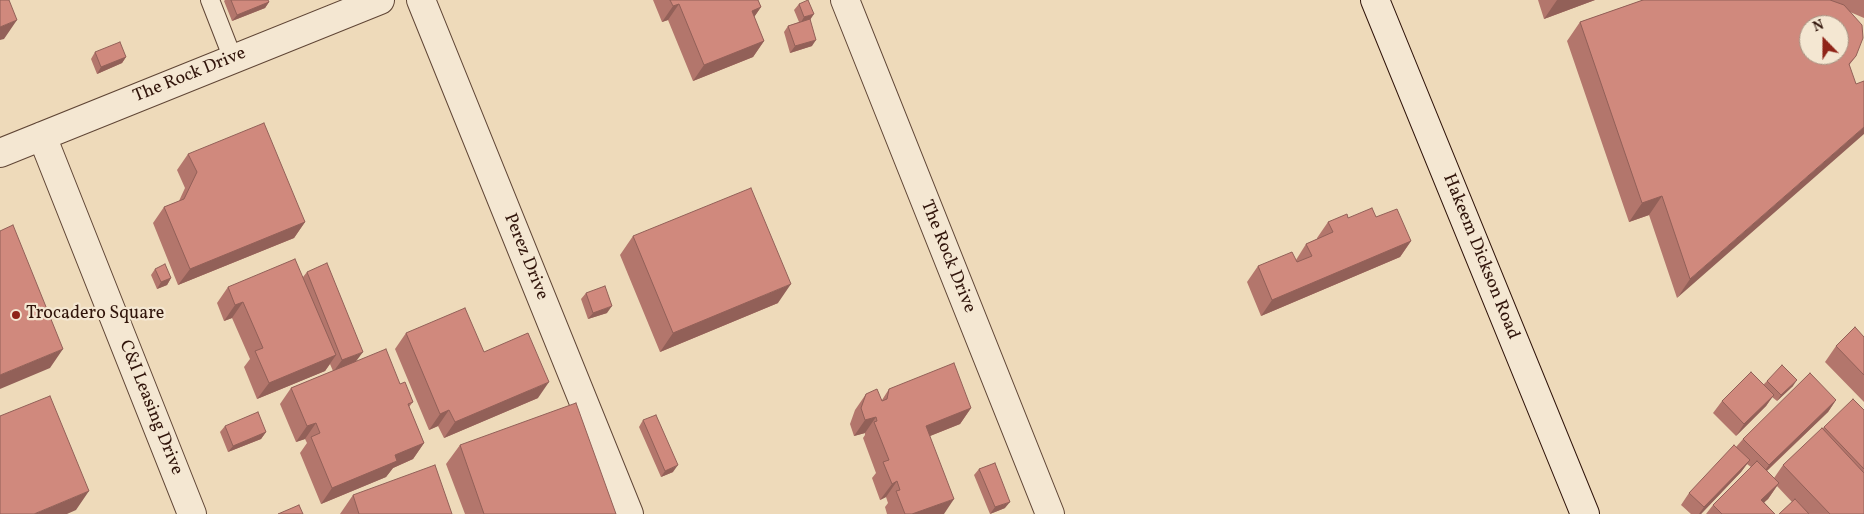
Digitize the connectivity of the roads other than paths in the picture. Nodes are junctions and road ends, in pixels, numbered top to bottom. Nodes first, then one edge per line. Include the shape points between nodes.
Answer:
1 (210, 0) edge
2 (380, 0) edge
3 (421, 0) edge
4 (845, 0) edge
5 (1375, 0) edge
6 (233, 59) junction
7 (42, 136) junction
8 (0, 152) edge
9 (192, 514) edge
10 (629, 514) edge
11 (1050, 514) edge
12 (1585, 514) edge

1 - 6 lane
2 - 6 street, The Rock Drive
3 - 10 street, Perez Drive
4 - 11 street, The Rock Drive
5 - 12 street, Hakeem Dickson Road
6 - 7 street, The Rock Drive
7 - 8 street, The Rock Drive
7 - 9 street, C&I Leasing Drive

